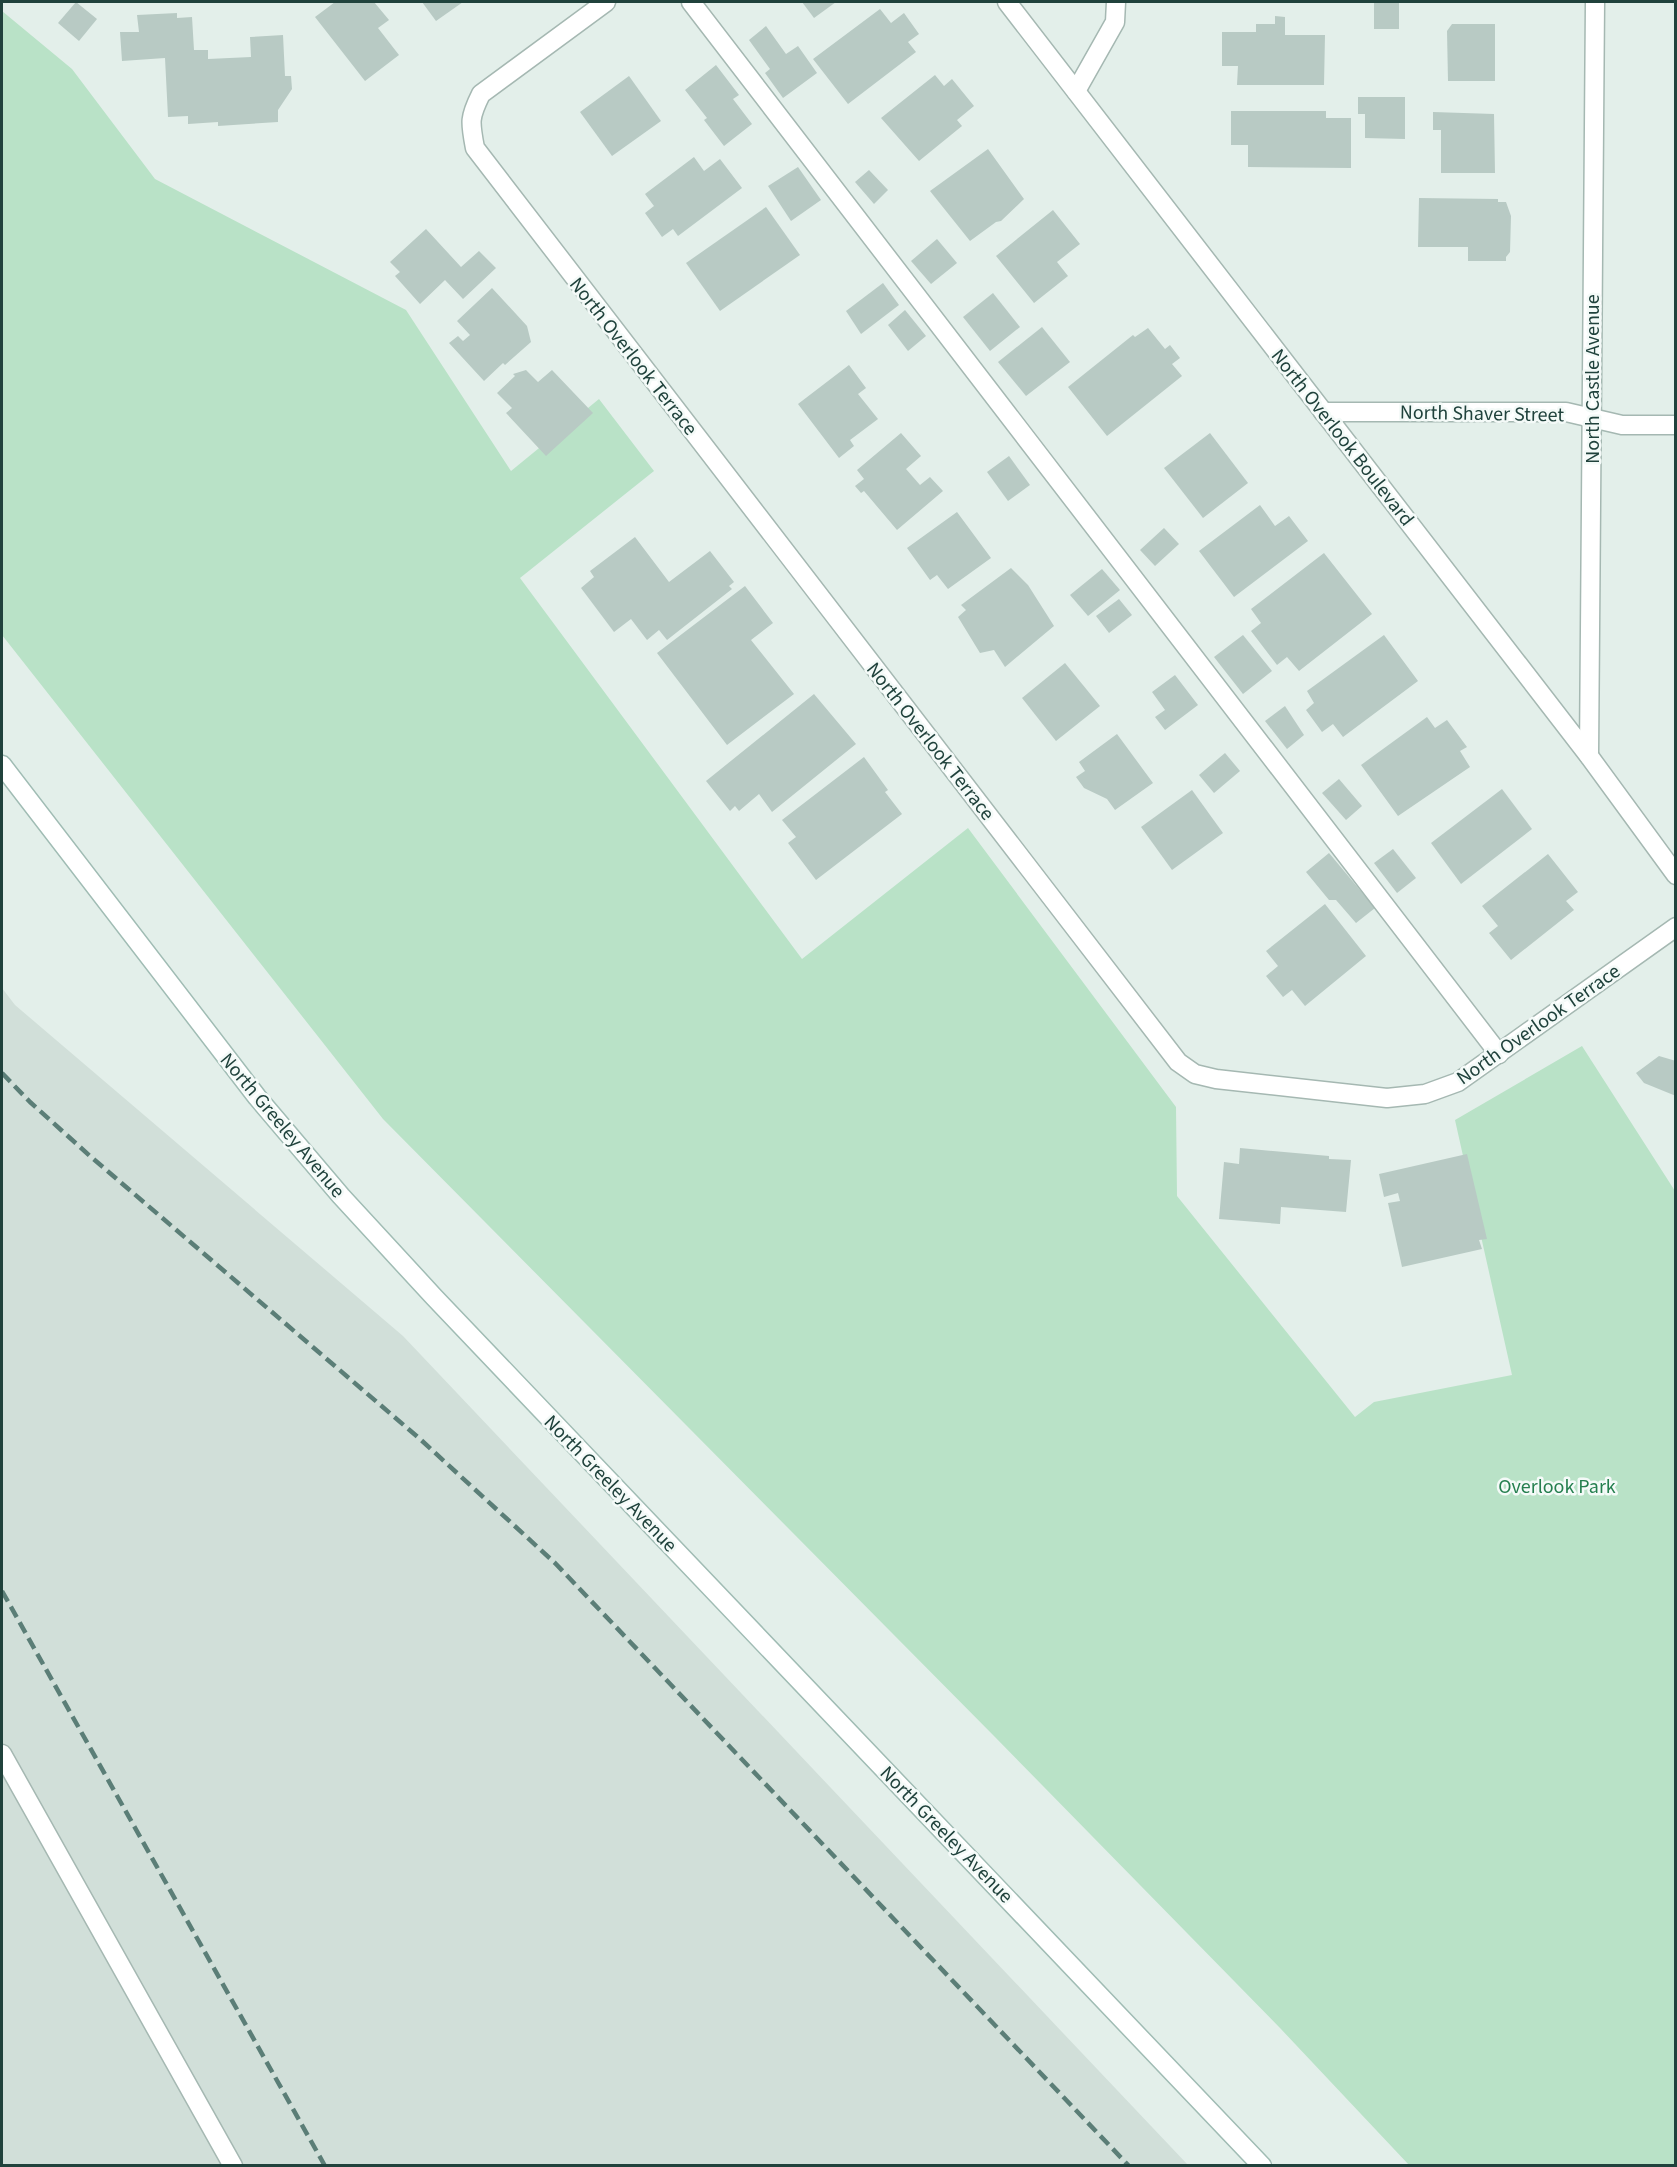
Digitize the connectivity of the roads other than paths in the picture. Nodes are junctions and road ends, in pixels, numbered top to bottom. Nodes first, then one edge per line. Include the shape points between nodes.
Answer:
1 (606, 2) edge
2 (691, 2) edge
3 (1007, 2) edge
4 (1116, 2) edge
5 (1595, 2) edge
6 (1076, 91) junction
7 (1323, 412) junction
8 (1591, 417) junction
9 (1676, 425) edge
10 (1589, 756) junction
11 (2, 765) edge
12 (1676, 874) edge
13 (1676, 927) edge
14 (1499, 1054) junction
15 (2, 1754) edge
16 (233, 2166) edge
17 (1262, 2166) edge

1 - 14 street, North Overlook Terrace via 481,94 471,112 475,148 1178,1062 1195,1074 1216,1079 1387,1098 1425,1094 1458,1082
2 - 14 street
3 - 6 street, North Overlook Boulevard
4 - 6 street via 1115,22
5 - 8 street, North Castle Avenue
6 - 7 street, North Overlook Boulevard
7 - 8 street, North Shaver Street via 1566,412
7 - 10 street, North Overlook Boulevard
8 - 9 street, North Shaver Street via 1622,425
8 - 10 street, North Castle Avenue
10 - 12 street, North Overlook Boulevard
11 - 17 street, North Greeley Avenue via 257,1097 341,1196
13 - 14 street, North Overlook Terrace
15 - 16 street

